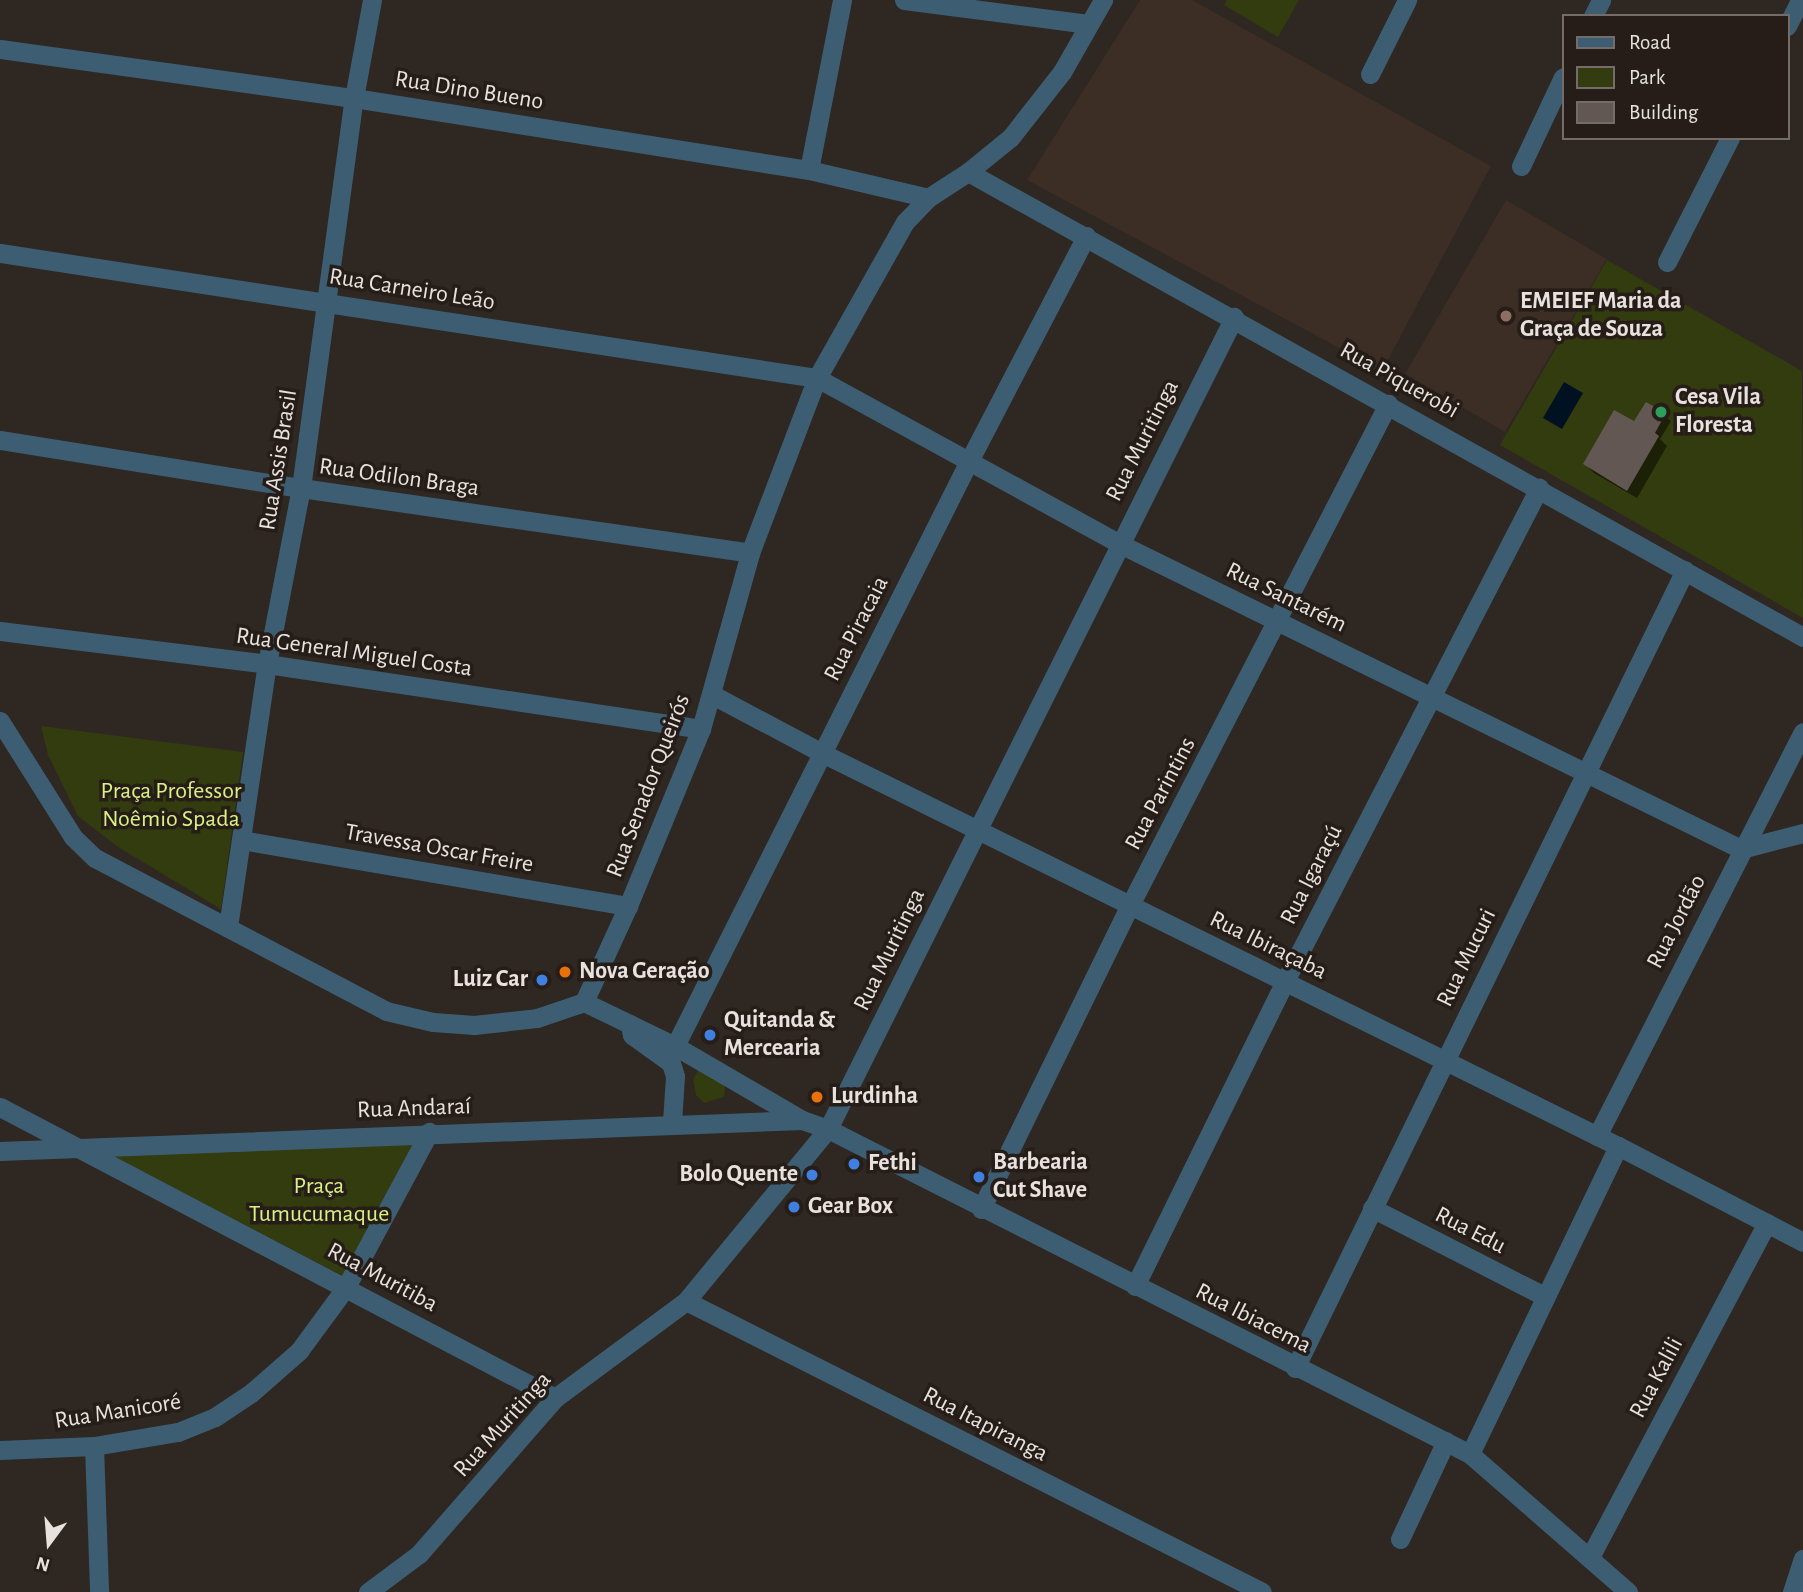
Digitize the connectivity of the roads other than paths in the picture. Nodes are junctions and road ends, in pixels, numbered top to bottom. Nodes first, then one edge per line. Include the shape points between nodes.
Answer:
1 (372, 0) edge
2 (842, 0) edge
3 (904, 0) edge
4 (1103, 0) edge
5 (1407, 0) edge
6 (1800, 0) edge
7 (1789, 22) edge
8 (1088, 24) junction
9 (0, 49) edge
10 (1370, 74) dead end
11 (1562, 80) edge
12 (354, 97) junction
13 (1729, 140) edge
14 (1521, 166) dead end
15 (809, 170) junction
16 (968, 172) junction
17 (928, 198) junction
18 (1086, 236) junction
19 (0, 253) edge
20 (1667, 262) dead end
21 (327, 302) junction
22 (1234, 317) junction
23 (817, 378) junction
24 (1388, 404) junction
25 (0, 440) edge
26 (968, 463) junction
27 (302, 488) junction
28 (1539, 488) junction
29 (1118, 543) junction
30 (750, 553) junction
31 (1685, 570) junction
32 (1278, 621) junction
33 (0, 631) edge
34 (1803, 637) edge
35 (267, 664) junction
36 (711, 694) junction
37 (1431, 696) junction
38 (0, 721) edge
39 (701, 729) junction
40 (1803, 732) edge
41 (822, 753) junction
42 (1586, 772) junction
43 (976, 830) junction
44 (1803, 833) edge
45 (241, 840) junction
46 (1741, 849) junction
47 (628, 906) junction
48 (1129, 907) junction
49 (228, 927) junction
50 (1285, 981) junction
51 (584, 1002) junction
52 (630, 1024) junction
53 (675, 1046) junction
54 (1443, 1061) junction
55 (0, 1107) edge
56 (802, 1120) junction
57 (672, 1124) junction
58 (828, 1129) junction
59 (429, 1132) junction
60 (1597, 1136) junction
61 (1618, 1146) junction
62 (77, 1147) junction
63 (0, 1151) edge
64 (1372, 1208) junction
65 (981, 1209) junction
66 (1768, 1223) junction
67 (1803, 1242) edge
68 (1135, 1286) junction
69 (346, 1287) junction
70 (1546, 1297) junction
71 (686, 1301) junction
72 (1295, 1368) junction
73 (555, 1398) junction
74 (1446, 1441) junction
75 (94, 1446) junction
76 (0, 1450) edge
77 (1470, 1454) junction
78 (1400, 1539) dead end
79 (1590, 1557) junction
80 (1803, 1559) edge
81 (99, 1592) edge
82 (368, 1592) edge
83 (1262, 1592) edge
84 (1628, 1592) edge
85 (1792, 1592) edge

1 - 12 street, Rua Assis Brasil
2 - 15 street
3 - 8 street
4 - 8 street, Rua Senador Queirós
5 - 10 street
6 - 7 street
8 - 16 street, Rua Senador Queirós via 1062,72 1011,136
9 - 12 street, Rua Dino Bueno
11 - 14 street
12 - 15 street, Rua Dino Bueno
12 - 21 street, Rua Assis Brasil
13 - 20 street
15 - 17 street, Rua Dino Bueno
16 - 17 street, Rua Senador Queirós
16 - 18 street, Rua Piquerobi
17 - 23 street, Rua Senador Queirós via 905,222
18 - 22 street, Rua Piquerobi
18 - 26 street, Rua Piracaia
19 - 21 street, Rua Carneiro Leão
21 - 23 street, Rua Carneiro Leão
21 - 27 street, Rua Assis Brasil
22 - 24 street, Rua Piquerobi
22 - 29 street, Rua Muritinga
23 - 26 street, Rua Santarém
23 - 30 street, Rua Senador Queirós
24 - 28 street, Rua Piquerobi
24 - 32 street, Rua Parintins
25 - 27 street, Rua Odilon Braga
26 - 29 street, Rua Santarém
26 - 41 street, Rua Piracaia
27 - 30 street, Rua Odilon Braga
27 - 35 street, Rua Assis Brasil
28 - 31 street, Rua Piquerobi
28 - 37 street, Rua Igaraçú
29 - 32 street, Rua Santarém
29 - 43 street, Rua Muritinga
30 - 36 street, Rua Senador Queirós
31 - 34 street, Rua Piquerobi
31 - 42 street, Rua Mucuri
32 - 37 street, Rua Santarém
32 - 48 street, Rua Parintins
33 - 35 street, Rua General Miguel Costa
35 - 39 street, Rua General Miguel Costa
35 - 45 street, Rua Assis Brasil
36 - 39 street, Rua Senador Queirós
36 - 41 street, Rua Ibiraçaba
37 - 42 street, Rua Santarém
37 - 50 street, Rua Igaraçú
38 - 49 street via 73,836 95,858
39 - 47 street, Rua Senador Queirós
40 - 46 street, Rua Jordão
41 - 43 street, Rua Ibiraçaba
41 - 53 street, Rua Piracaia
42 - 46 street, Rua Santarém
42 - 54 street, Rua Mucuri
43 - 48 street, Rua Ibiraçaba
43 - 58 street, Rua Muritinga
44 - 46 street
45 - 47 street, Travessa Oscar Freire
45 - 49 street, Rua Assis Brasil
46 - 60 street, Rua Jordão
47 - 51 street, Rua Senador Queirós
48 - 50 street, Rua Ibiraçaba
48 - 65 street, Rua Parintins
49 - 51 street via 386,1011 433,1022 474,1025 537,1018
50 - 54 street, Rua Ibiraçaba
50 - 68 street, Rua Igaraçú
51 - 52 street
52 - 53 street
52 - 57 street via 632,1035 671,1063 675,1076
53 - 56 street
54 - 60 street, Rua Ibiraçaba
54 - 64 street, Rua Mucuri
55 - 62 street, Rua Muritiba
56 - 57 street, Rua Andaraí
56 - 58 street, Rua Andaraí
57 - 59 street, Rua Andaraí
58 - 65 street, Rua Ibiacema
58 - 71 street, Rua Muritinga
59 - 62 street, Rua Andaraí
59 - 69 street, Rua Manicoré
60 - 61 street, Rua Ibiraçaba
61 - 66 street, Rua Ibiraçaba
61 - 70 street
62 - 63 street, Rua Andaraí
62 - 69 street, Rua Muritiba
64 - 70 street, Rua Edu
64 - 72 street, Rua Mucuri
65 - 68 street, Rua Ibiacema
66 - 67 street, Rua Ibiraçaba
66 - 79 street, Rua Kalili
68 - 72 street, Rua Ibiacema
69 - 73 street, Rua Muritiba
69 - 75 street, Rua Manicoré via 299,1352 215,1417 178,1432
70 - 77 street
71 - 73 street, Rua Muritinga
71 - 83 street, Rua Itapiranga
72 - 74 street, Rua Ibiacema
73 - 82 street, Rua Muritinga via 419,1554
74 - 77 street, Rua Ibiacema
74 - 78 street
75 - 76 street, Rua Manicoré
75 - 81 street
77 - 79 street, Rua Ibiacema
79 - 84 street, Rua Ibiacema
80 - 85 street

